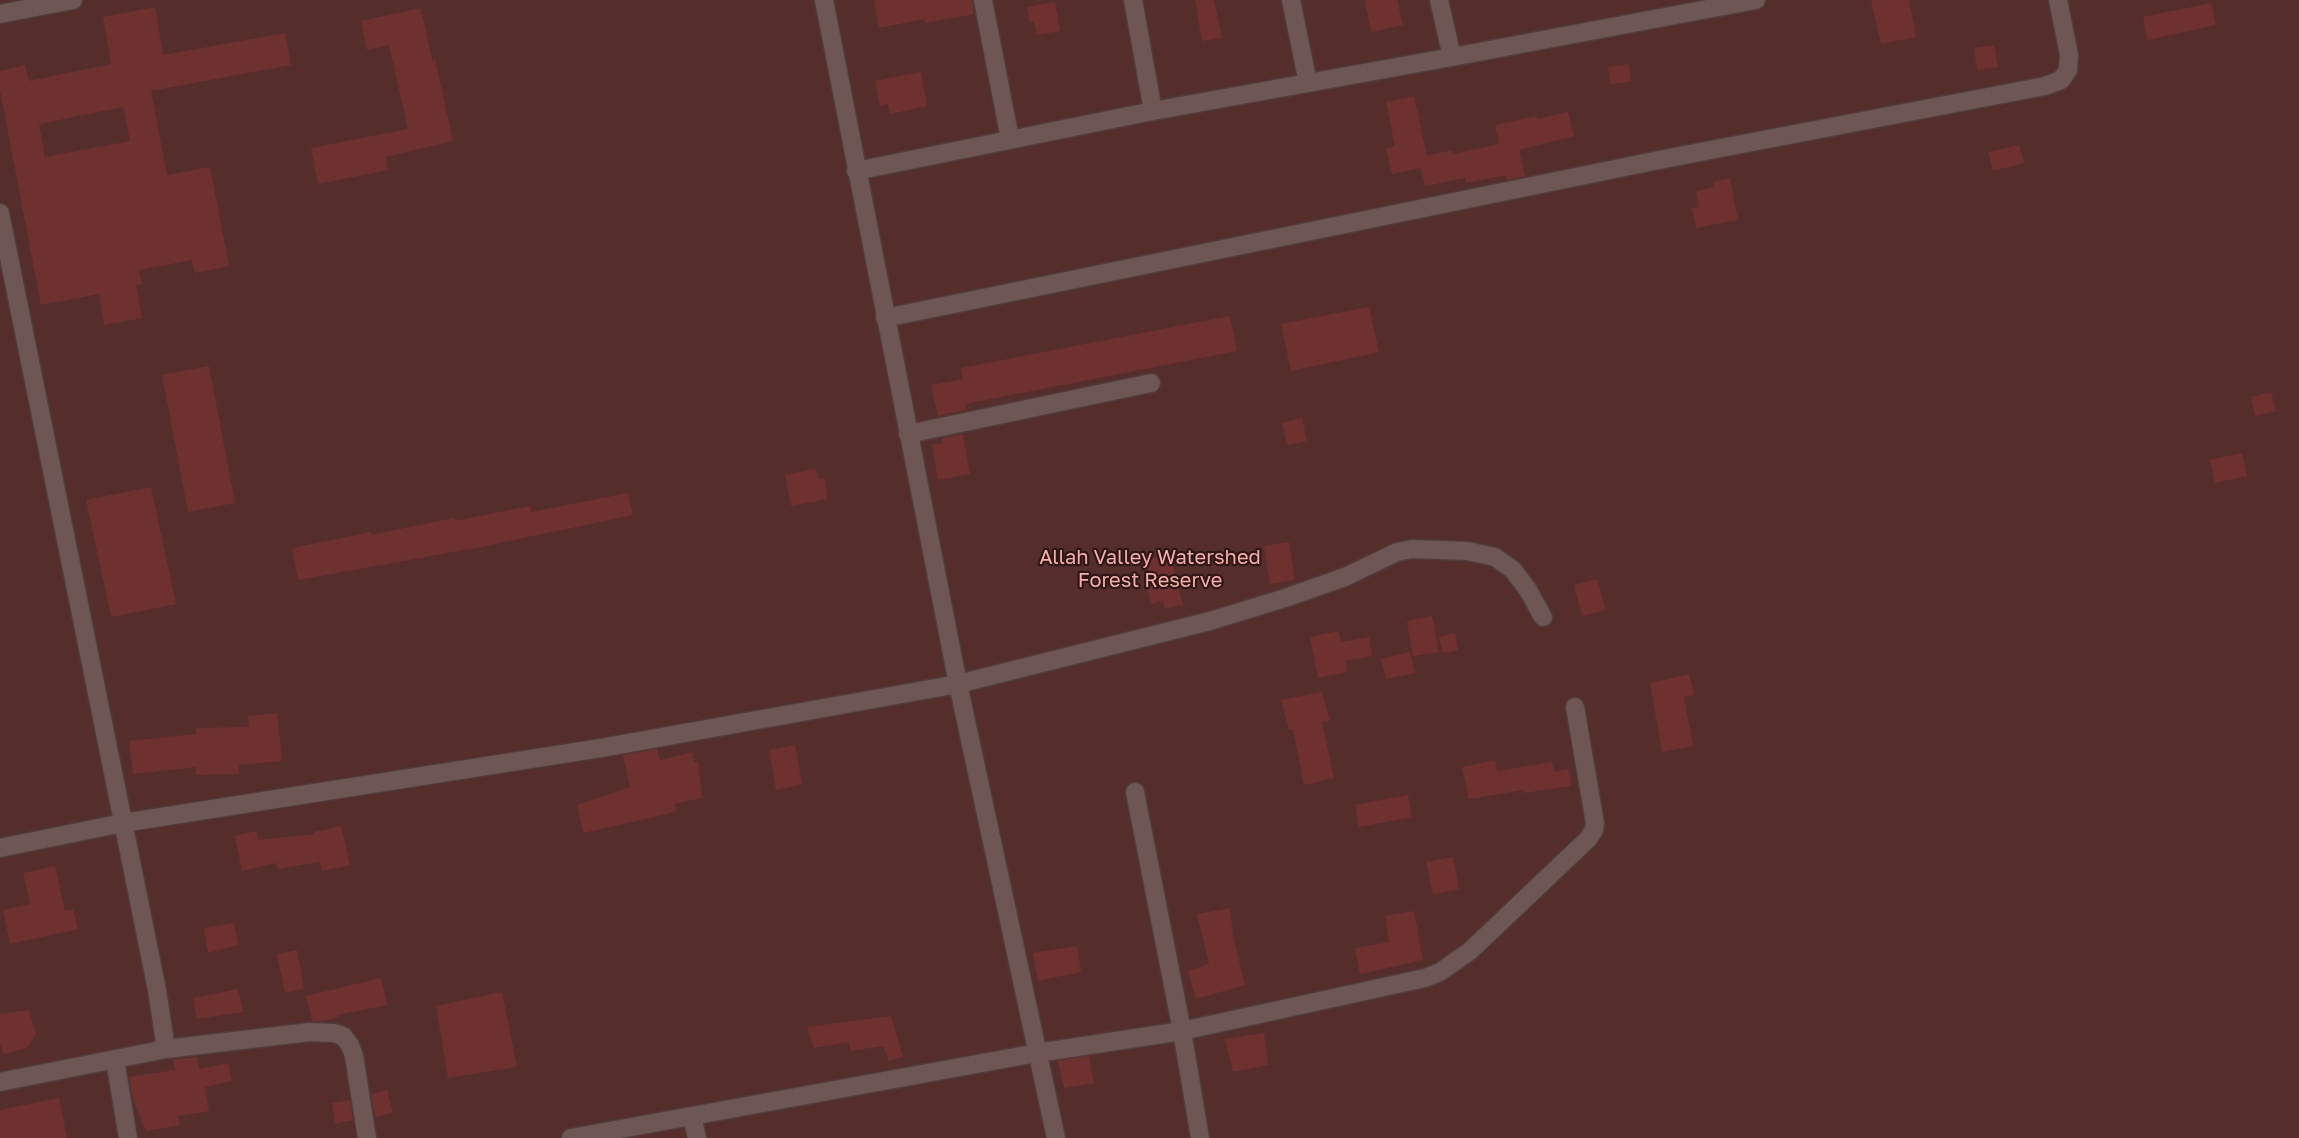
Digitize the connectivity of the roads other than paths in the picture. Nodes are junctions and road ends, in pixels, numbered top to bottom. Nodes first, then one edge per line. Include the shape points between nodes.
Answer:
1 (73, 0) edge
2 (824, 0) edge
3 (983, 0) edge
4 (1133, 0) edge
5 (1291, 0) edge
6 (1439, 0) edge
7 (1756, 0) edge
8 (2058, 0) edge
9 (0, 14) edge
10 (1452, 57) junction
11 (1308, 83) junction
12 (1152, 111) junction
13 (1010, 139) junction
14 (856, 171) junction
15 (0, 213) edge
16 (885, 318) junction
17 (1151, 383) dead end
18 (908, 434) junction
19 (1543, 617) dead end
20 (958, 684) junction
21 (1575, 707) dead end
22 (1135, 792) dead end
23 (123, 823) junction
24 (0, 848) edge
25 (1182, 1031) junction
26 (166, 1049) junction
27 (1037, 1053) junction
28 (115, 1060) junction
29 (0, 1082) edge
30 (692, 1116) junction
31 (128, 1138) edge
32 (367, 1138) edge
33 (572, 1138) edge
34 (697, 1138) edge
35 (1056, 1138) edge
36 (1200, 1138) edge

1 - 9 street
2 - 14 street
3 - 13 street
4 - 12 street
5 - 11 street
6 - 10 street
7 - 10 street
8 - 16 street via 2069,55 2068,70 2061,80 2045,86 1669,158
10 - 11 street
11 - 12 street
12 - 13 street
13 - 14 street
14 - 16 street
15 - 23 street
16 - 18 street
17 - 18 street
18 - 20 street
19 - 20 street via 1513,570 1495,557 1467,551 1412,549 1285,598 1210,621
20 - 23 street via 601,748
20 - 27 street
21 - 25 street via 1594,830 1470,951 1425,978
22 - 25 street
23 - 24 street
23 - 26 street
25 - 27 street
25 - 36 street
26 - 28 street
26 - 32 street via 310,1032 343,1036 354,1056
27 - 30 street
27 - 35 street
28 - 29 street
28 - 31 street
30 - 33 street
30 - 34 street

